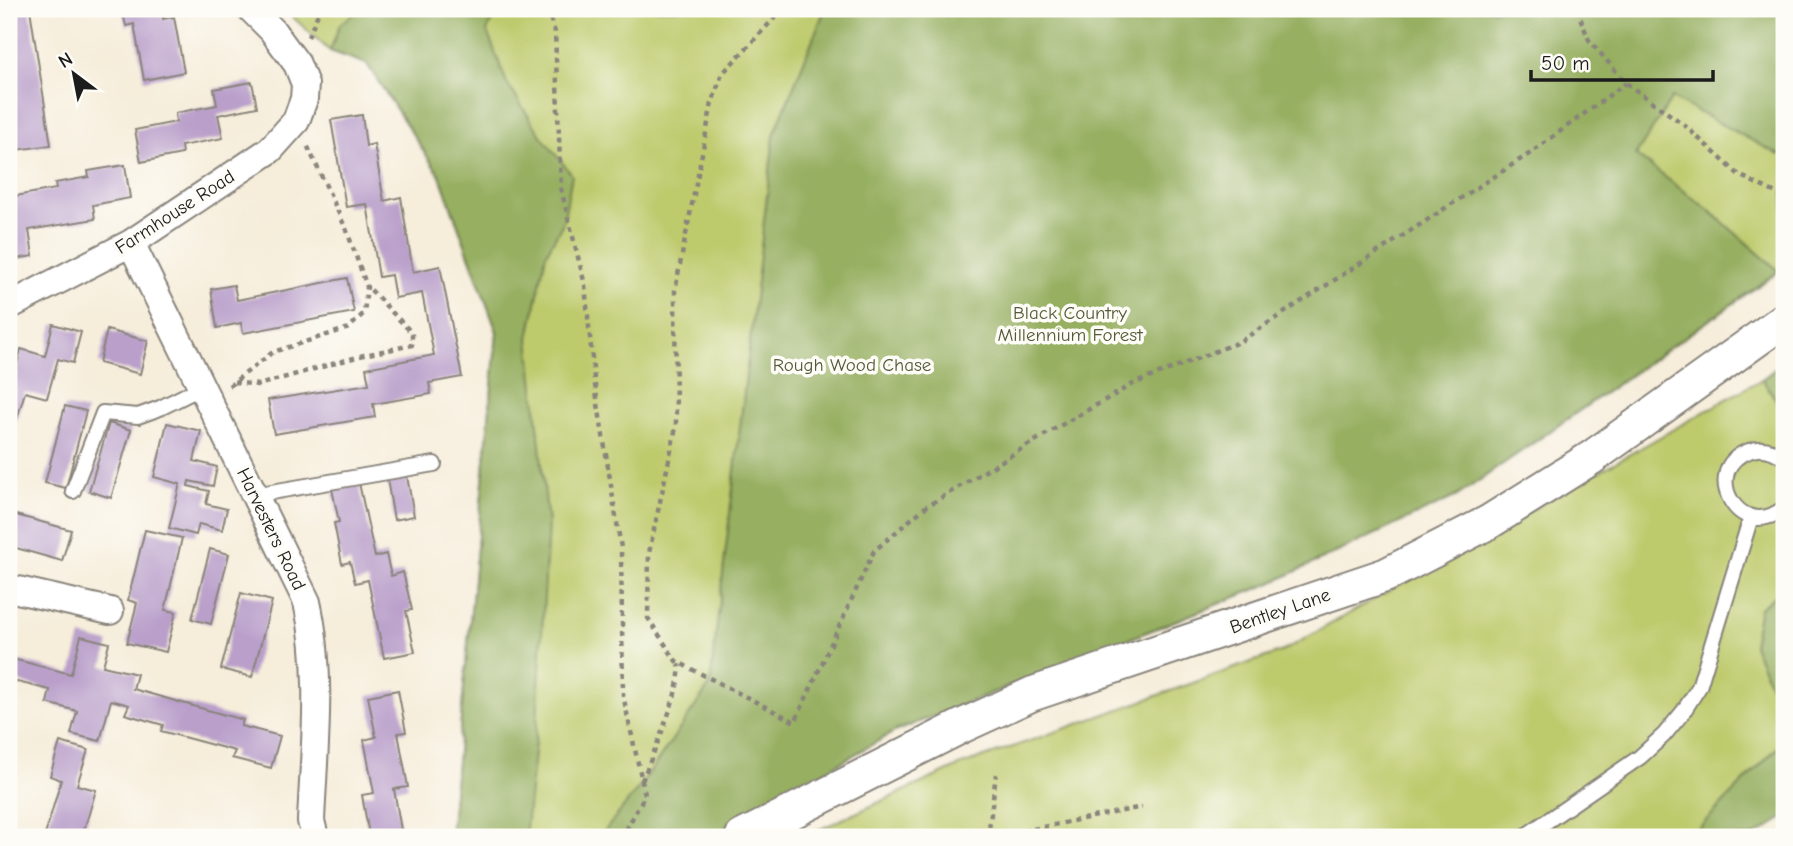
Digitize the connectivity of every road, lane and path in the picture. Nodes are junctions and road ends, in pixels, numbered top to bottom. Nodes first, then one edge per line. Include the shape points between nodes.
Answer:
1 (251, 9) edge
2 (547, 9) edge
3 (783, 9) edge
4 (1580, 9) edge
5 (1626, 83) junction
6 (296, 121) junction
7 (1784, 197) edge
8 (131, 243) junction
9 (367, 287) junction
10 (9, 306) edge
11 (1784, 320) edge
12 (234, 382) junction
13 (205, 394) junction
14 (1784, 458) edge
15 (434, 464) dead end
16 (73, 491) dead end
17 (254, 495) junction
18 (1784, 508) edge
19 (1751, 517) junction
20 (9, 588) edge
21 (110, 611) dead end
22 (678, 663) junction
23 (996, 774) dead end
24 (642, 782) junction
25 (1142, 807) dead end
26 (315, 837) edge
27 (622, 837) edge
28 (742, 837) edge
29 (988, 837) edge
30 (994, 837) edge
31 (1524, 837) edge

1 - 6 street, Farmhouse Road via 297,64 305,84
2 - 24 path via 555,32 561,189 585,285 594,379 621,548 623,695
3 - 22 path via 722,74 712,103 676,290 676,427 649,552 648,618
4 - 5 path via 1589,40
5 - 7 path via 1683,124 1739,176
5 - 22 path via 1532,152 1239,342 1133,384 924,508 874,551 795,722
6 - 8 street, Farmhouse Road via 270,150
6 - 9 path
8 - 10 street, Farmhouse Road
8 - 13 street, Harvesters Road
9 - 12 path via 364,313 349,328 273,352
9 - 12 path via 412,332 411,345 258,385
11 - 28 street, Bentley Lane via 1591,458 1489,522 1386,575 1032,694
12 - 13 path
13 - 16 lane via 138,416 103,413
13 - 17 street, Harvesters Road
14 - 19 lane via 1756,449 1737,457 1731,465 1725,485 1728,496
15 - 17 lane
17 - 26 street, Harvesters Road via 307,602 314,633 311,821
18 - 19 lane via 1763,518
19 - 31 lane via 1699,687 1683,712 1640,757
20 - 21 street
22 - 24 path via 674,694
23 - 29 path
24 - 27 path via 645,795
25 - 30 path

